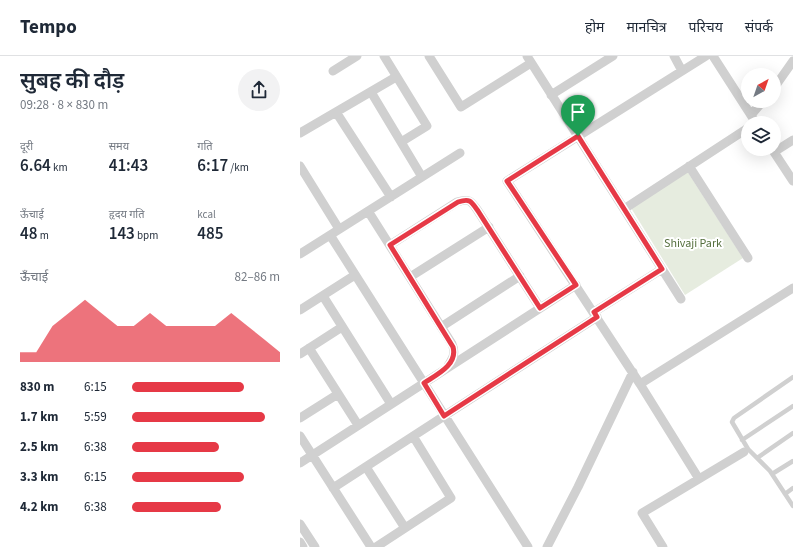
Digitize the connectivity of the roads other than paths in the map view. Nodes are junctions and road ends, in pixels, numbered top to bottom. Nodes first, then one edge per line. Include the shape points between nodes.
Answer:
1 (356, 56) edge
2 (384, 56) edge
3 (429, 56) edge
4 (613, 56) edge
5 (674, 56) edge
6 (706, 56) edge
7 (713, 56) edge
8 (529, 60) edge
9 (793, 61) edge
10 (333, 71) dead end
11 (682, 71) junction
12 (396, 77) junction
13 (781, 78) edge
14 (371, 92) junction
15 (551, 94) junction
16 (336, 112) junction
17 (751, 116) edge
18 (300, 133) edge
19 (741, 133) edge
20 (578, 136) junction
21 (793, 140) edge
22 (401, 142) junction
23 (781, 146) edge
24 (460, 152) dead end
25 (777, 156) edge
26 (300, 166) edge
27 (689, 166) junction
28 (422, 177) junction
29 (304, 180) edge
30 (793, 181) edge
31 (390, 197) junction
32 (624, 209) junction
33 (368, 211) junction
34 (489, 227) junction
35 (339, 229) junction
36 (330, 235) junction
37 (390, 245) junction
38 (300, 254) edge
39 (748, 258) dead end
40 (662, 269) junction
41 (355, 275) junction
42 (520, 276) junction
43 (410, 277) junction
44 (576, 285) junction
45 (793, 288) edge
46 (323, 296) junction
47 (681, 299) dead end
48 (540, 308) junction
49 (300, 310) edge
50 (595, 315) junction
51 (342, 327) junction
52 (441, 327) junction
53 (309, 348) junction
54 (300, 354) edge
55 (446, 369) junction
56 (633, 372) junction
57 (793, 377) edge
58 (424, 383) junction
59 (640, 384) junction
60 (338, 394) junction
61 (391, 404) junction
62 (793, 406) edge
63 (444, 416) junction
64 (300, 418) edge
65 (358, 426) junction
66 (793, 433) edge
67 (300, 436) edge
68 (413, 436) junction
69 (742, 440) junction
70 (746, 451) junction
71 (312, 455) junction
72 (757, 458) junction
73 (793, 461) edge
74 (300, 463) edge
75 (366, 467) junction
76 (772, 474) junction
77 (700, 479) junction
78 (334, 488) junction
79 (793, 488) edge
80 (785, 494) junction
81 (793, 506) edge
82 (300, 524) edge
83 (405, 528) junction
84 (300, 542) edge
85 (303, 547) edge
86 (315, 547) edge
87 (371, 547) edge
88 (376, 547) edge
89 (528, 547) edge
90 (547, 547) edge
91 (663, 547) edge

1 - 10 street
2 - 12 street
3 - 8 street via 461,107
4 - 15 street
5 - 11 street
6 - 11 street
7 - 17 street
8 - 15 street
9 - 13 street
11 - 20 street
12 - 14 street
12 - 22 street via 427,126
14 - 16 street
14 - 22 street
15 - 20 street
16 - 18 street
16 - 31 street
19 - 27 street
20 - 32 street
20 - 44 street via 507,181
21 - 23 street
22 - 28 street
24 - 28 street
25 - 30 street
26 - 29 street
27 - 32 street
27 - 39 street
28 - 31 street
29 - 35 street
31 - 33 street
32 - 40 street
33 - 35 street
33 - 37 street
34 - 37 street via 472,202 465,200
34 - 42 street
34 - 43 street
35 - 36 street
36 - 38 street
36 - 41 street
37 - 43 street
40 - 47 street
40 - 50 street
41 - 46 street
41 - 58 street
42 - 48 street
42 - 52 street
43 - 52 street
44 - 48 street
44 - 50 street
45 - 59 street
46 - 49 street
46 - 51 street
48 - 55 street
50 - 56 street
50 - 63 street
51 - 53 street
51 - 61 street
52 - 55 street via 454,351
53 - 54 street
53 - 60 street
55 - 58 street
56 - 59 street
56 - 90 street
57 - 69 lane via 734,418 732,422
58 - 61 street
58 - 63 street
59 - 77 street
60 - 64 street
60 - 65 street
61 - 65 street
62 - 69 lane
63 - 68 street
63 - 89 street
65 - 71 street
66 - 72 lane
67 - 71 street
68 - 75 street
68 - 83 street via 451,498
69 - 70 lane
70 - 72 lane
70 - 77 street
71 - 74 street
71 - 78 street
72 - 76 lane
73 - 76 lane
75 - 78 street
75 - 83 street
76 - 80 lane
77 - 91 street via 642,513
78 - 87 street
79 - 80 lane
80 - 81 lane
82 - 86 street
83 - 88 street
84 - 85 street

